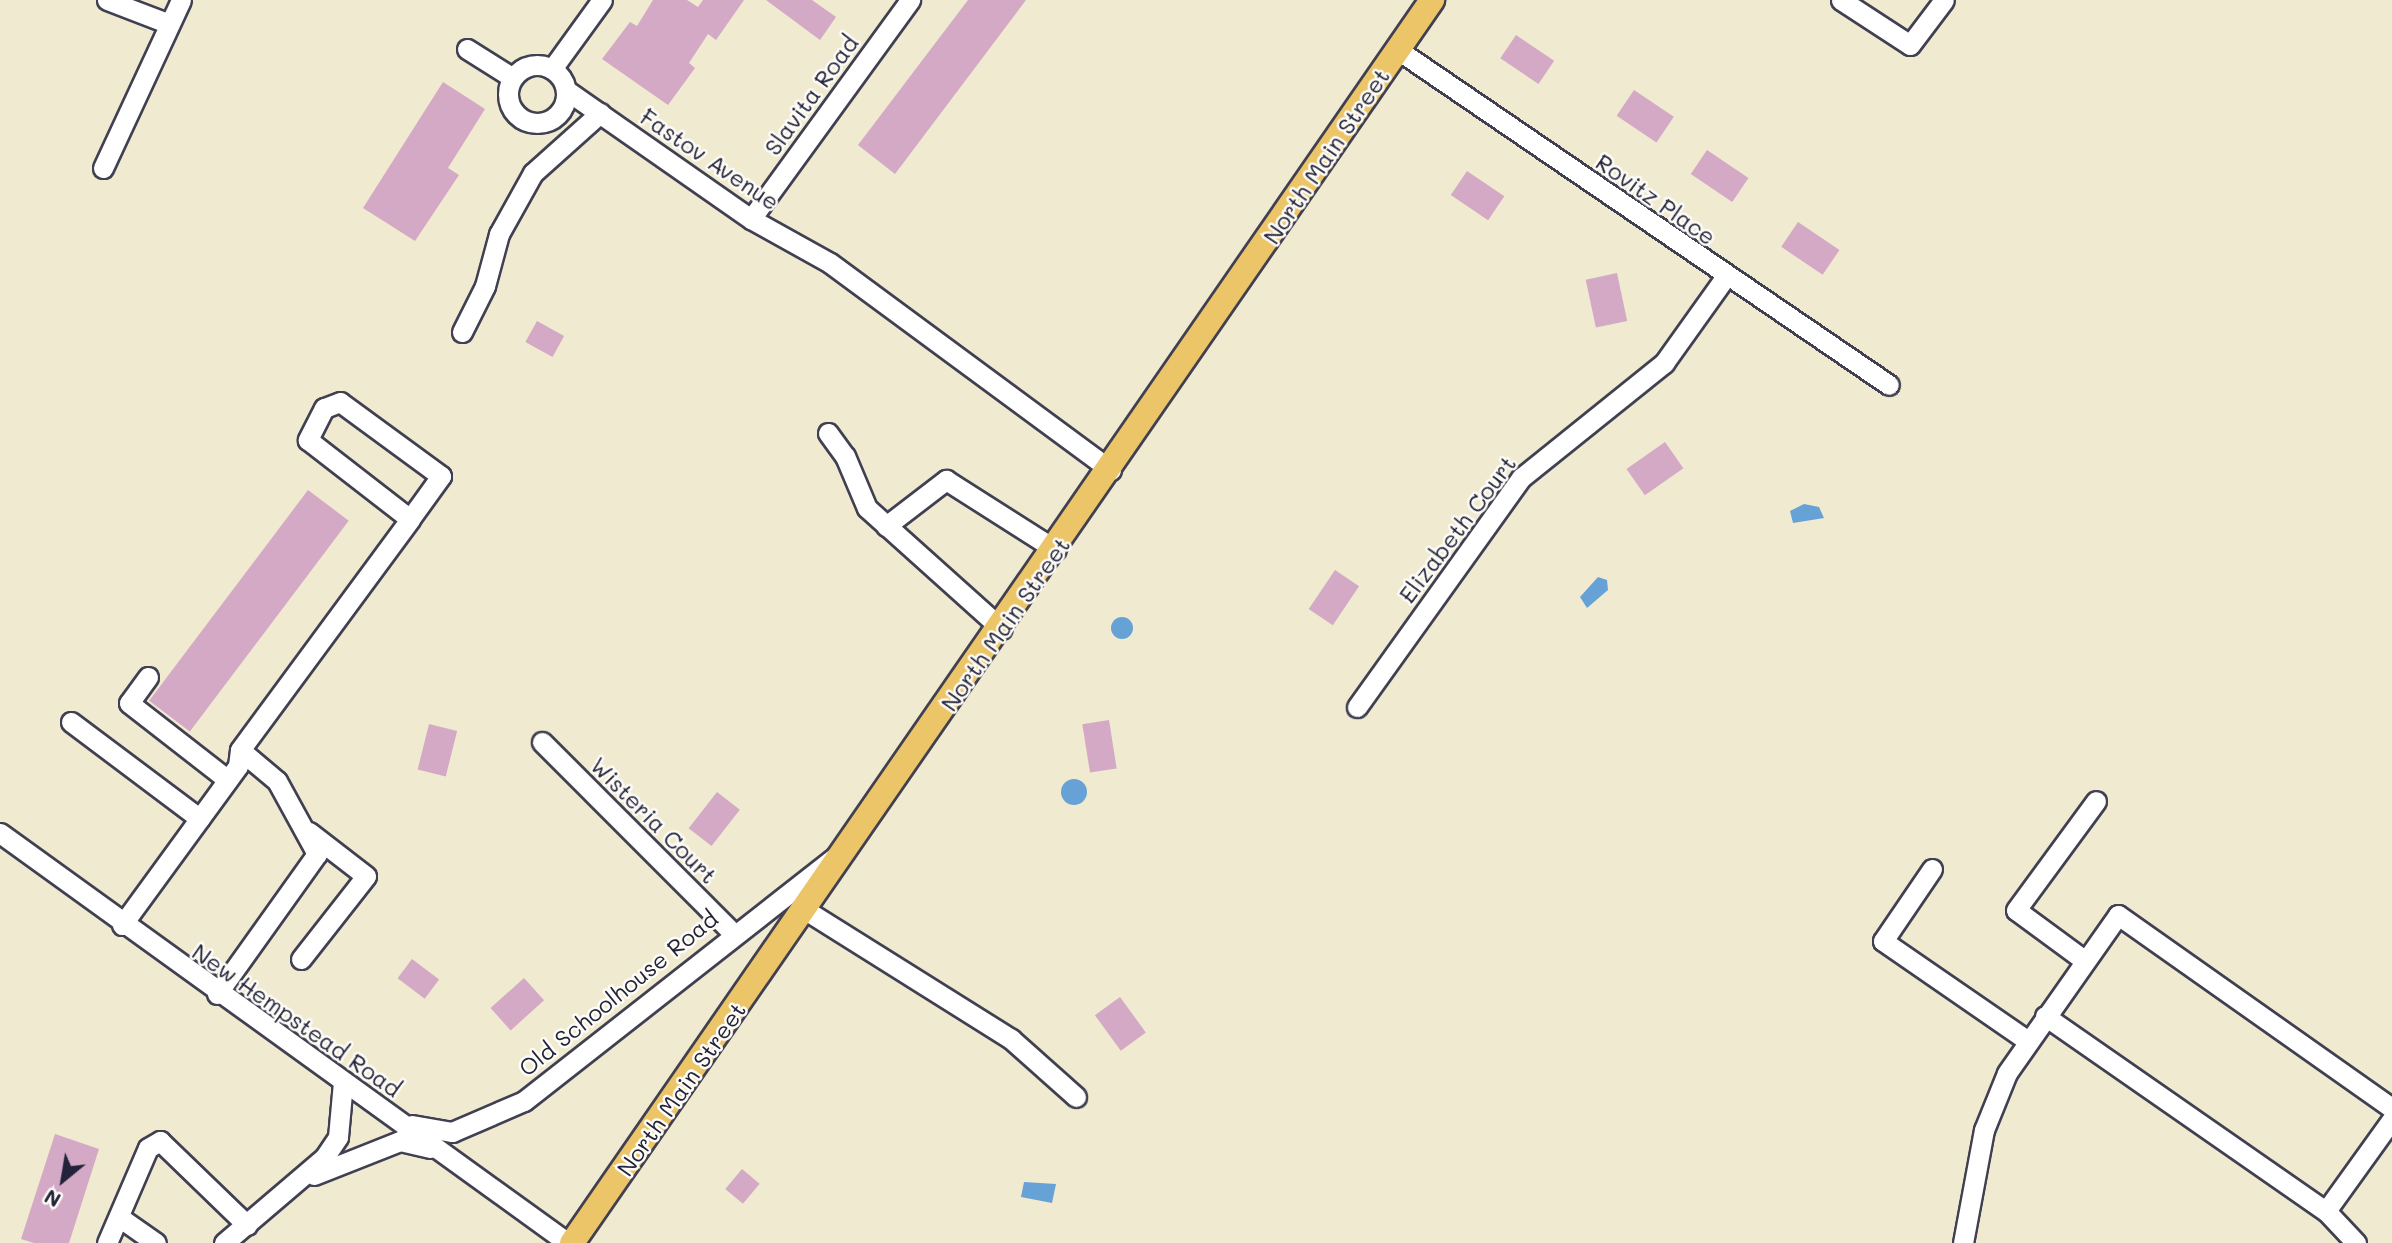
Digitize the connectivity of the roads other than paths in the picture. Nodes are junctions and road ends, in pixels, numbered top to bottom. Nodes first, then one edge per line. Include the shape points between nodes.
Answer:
1 (107, 0) edge
2 (181, 0) edge
3 (602, 0) edge
4 (910, 0) edge
5 (1432, 0) edge
6 (1841, 0) edge
7 (1944, 0) edge
8 (167, 23) junction
9 (467, 49) dead end
10 (1398, 50) junction
11 (552, 69) junction
12 (513, 78) junction
13 (566, 90) junction
14 (600, 113) junction
15 (103, 168) dead end
16 (751, 219) junction
17 (1726, 276) junction
18 (462, 332) dead end
19 (1889, 385) dead end
20 (828, 433) dead end
21 (1111, 470) junction
22 (410, 519) junction
23 (886, 526) junction
24 (1056, 550) junction
25 (1002, 629) junction
26 (148, 677) dead end
27 (1357, 707) dead end
28 (71, 722) dead end
29 (542, 742) dead end
30 (240, 750) junction
31 (228, 780) junction
32 (2096, 802) dead end
33 (200, 819) junction
34 (297, 823) junction
35 (0, 833) edge
36 (854, 844) junction
37 (1932, 869) dead end
38 (807, 911) junction
39 (122, 925) junction
40 (732, 932) junction
41 (301, 959) dead end
42 (2084, 960) junction
43 (217, 994) junction
44 (2045, 1016) junction
45 (2028, 1041) junction
46 (343, 1082) junction
47 (1076, 1097) dead end
48 (2392, 1108) edge
49 (2392, 1119) edge
50 (397, 1120) junction
51 (441, 1150) junction
52 (300, 1182) junction
53 (2326, 1211) junction
54 (120, 1217) junction
55 (247, 1225) junction
56 (107, 1243) edge
57 (156, 1243) edge
58 (224, 1243) edge
59 (570, 1243) edge
60 (1963, 1243) edge
61 (2356, 1243) edge

1 - 8 street
2 - 8 street
3 - 11 street
4 - 16 street, Slavita Road
5 - 10 main road, North Main Street
6 - 7 street via 1910,45
8 - 15 street
9 - 12 street
10 - 17 street, Rovitz Place
10 - 21 main road, North Main Street
11 - 12 street via 535,65
11 - 13 street
12 - 13 street via 511,106 536,122 561,110
13 - 14 street, Fastov Avenue
14 - 16 street, Fastov Avenue
14 - 18 street via 533,173 499,234 485,286
16 - 21 street, Fastov Avenue via 830,263
17 - 19 street, Rovitz Place
17 - 27 street, Elizabeth Court via 1664,363 1521,478
20 - 23 street via 845,456 867,508
21 - 24 main road, North Main Street
22 - 22 street via 308,440 324,408 340,402 441,476
22 - 30 street
23 - 24 street via 946,480
23 - 25 street
24 - 25 main road, North Main Street
25 - 36 main road, North Main Street
26 - 31 street via 129,703
28 - 33 street
29 - 40 street, Wisteria Court
30 - 31 street
30 - 34 street via 277,781
31 - 33 street
32 - 42 street via 2016,910
33 - 39 street
34 - 41 street via 366,876
34 - 43 street via 317,854
35 - 39 street, New Hempstead Road
36 - 38 main road, North Main Street
36 - 40 street, Old Schoolhouse Road
37 - 45 street via 1882,941
38 - 47 street via 1012,1039
38 - 59 main road, North Main Street
39 - 43 street, New Hempstead Road
40 - 50 street, Old Schoolhouse Road via 524,1101 452,1132
42 - 44 street
42 - 48 street via 2118,915
43 - 46 street, New Hempstead Road
44 - 45 street
44 - 53 street
45 - 60 street via 1984,1130
46 - 50 street, New Hempstead Road
46 - 52 street via 338,1137
49 - 53 street
50 - 51 street, New Hempstead Road
51 - 52 street via 400,1141
51 - 59 street, New Hempstead Road
52 - 55 street
53 - 61 street
54 - 55 street via 148,1148 160,1141
54 - 56 street
54 - 57 street
55 - 58 street

